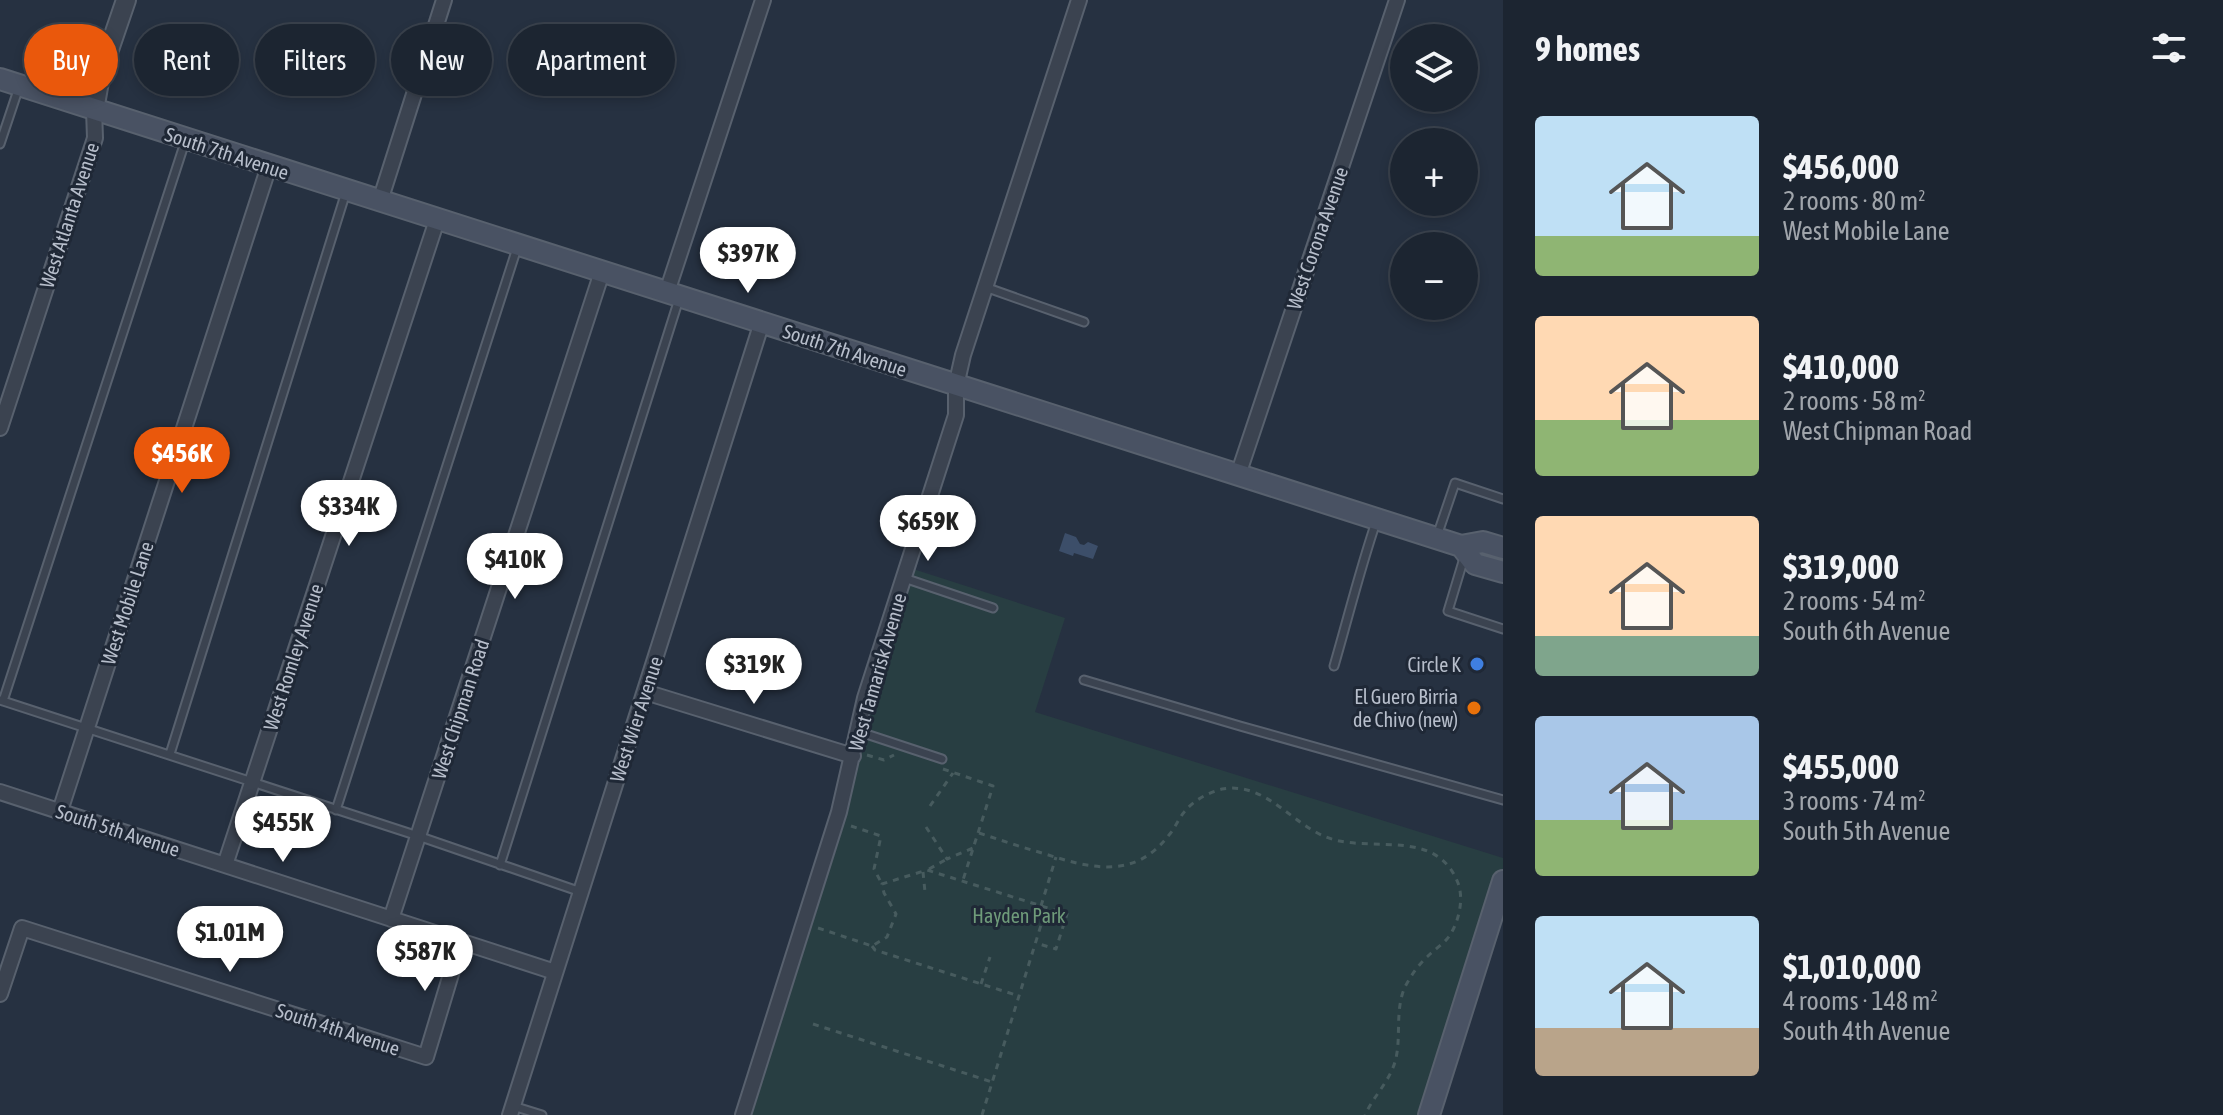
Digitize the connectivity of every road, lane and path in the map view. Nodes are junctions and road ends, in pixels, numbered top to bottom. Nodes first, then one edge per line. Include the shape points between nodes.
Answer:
1 (126, 0) edge
2 (444, 0) edge
3 (763, 0) edge
4 (1079, 0) edge
5 (1397, 0) edge
6 (10, 82) edge
7 (94, 110) junction
8 (186, 140) junction
9 (0, 144) edge
10 (269, 166) junction
11 (346, 190) junction
12 (380, 201) junction
13 (437, 220) junction
14 (518, 245) junction
15 (602, 272) junction
16 (985, 287) junction
17 (673, 294) junction
18 (762, 322) junction
19 (1084, 322) dead end
20 (956, 386) junction
21 (0, 428) edge
22 (1238, 475) junction
23 (1503, 499) edge
24 (1377, 520) junction
25 (1436, 538) junction
26 (1503, 548) edge
27 (1464, 549) junction
28 (1503, 572) edge
29 (903, 578) junction
30 (993, 608) dead end
31 (1503, 629) edge
32 (1334, 666) dead end
33 (1084, 680) dead end
34 (645, 692) junction
35 (2, 701) edge
36 (87, 727) junction
37 (857, 731) junction
38 (170, 754) junction
39 (896, 754) dead end
40 (860, 756) junction
41 (942, 759) dead end
42 (939, 768) dead end
43 (953, 773) junction
44 (252, 781) junction
45 (0, 792) edge
46 (1503, 800) edge
47 (930, 806) dead end
48 (336, 810) junction
49 (60, 811) junction
50 (851, 826) dead end
51 (926, 827) dead end
52 (979, 833) junction
53 (418, 836) junction
54 (973, 848) junction
55 (1056, 857) junction
56 (947, 859) junction
57 (225, 865) junction
58 (500, 865) junction
59 (925, 871) junction
60 (963, 881) junction
61 (1503, 881) edge
62 (882, 884) junction
63 (581, 892) junction
64 (925, 892) dead end
65 (1044, 907) junction
66 (391, 919) junction
67 (818, 928) dead end
68 (1495, 935) edge
69 (461, 941) junction
70 (1036, 943) junction
71 (872, 946) junction
72 (990, 957) dead end
73 (555, 972) junction
74 (981, 984) junction
75 (0, 994) edge
76 (1019, 996) junction
77 (813, 1024) dead end
78 (992, 1082) junction
79 (512, 1111) edge
80 (542, 1115) edge
81 (743, 1115) edge
82 (982, 1115) edge
83 (1365, 1115) edge
84 (1429, 1115) edge

1 - 7 street, West Atlanta Avenue
2 - 12 street
3 - 17 street
4 - 16 street, West Tamarisk Avenue
5 - 22 street, West Corona Avenue
6 - 7 main road, South 7th Avenue
6 - 9 lane
7 - 8 main road, South 7th Avenue
7 - 21 street, West Atlanta Avenue via 95,138
8 - 10 main road, South 7th Avenue
8 - 35 lane
10 - 11 main road, South 7th Avenue
10 - 36 street, West Mobile Lane
11 - 12 main road, South 7th Avenue
11 - 38 lane
12 - 13 main road, South 7th Avenue
13 - 14 main road, South 7th Avenue
13 - 44 street, West Romley Avenue
14 - 15 main road, South 7th Avenue
14 - 48 lane
15 - 17 main road, South 7th Avenue
15 - 53 street, West Chipman Road
16 - 19 lane
16 - 20 street, West Tamarisk Avenue
17 - 18 main road, South 7th Avenue
17 - 58 lane
18 - 20 main road, South 7th Avenue
18 - 34 street, West Wier Avenue
20 - 22 main road, South 7th Avenue
20 - 29 street, West Tamarisk Avenue via 956,415
22 - 24 main road, South 7th Avenue
23 - 25 lane via 1455,483
24 - 25 main road, South 7th Avenue
24 - 32 lane
25 - 27 main road, South 7th Avenue
26 - 27 main road, South 7th Avenue via 1483,542
27 - 28 main road, South 7th Avenue via 1475,564
27 - 31 lane via 1448,611
29 - 30 lane
29 - 37 street, West Tamarisk Avenue
33 - 46 lane
34 - 40 street
34 - 63 street, West Wier Avenue
35 - 36 lane
36 - 38 lane
36 - 49 street, West Mobile Lane
37 - 40 street, West Tamarisk Avenue
37 - 41 lane
38 - 44 lane
39 - 40 path via 884,760
40 - 81 street, West Tamarisk Avenue
42 - 43 path
43 - 47 path
43 - 52 path via 993,786
44 - 48 lane
44 - 57 street, West Romley Avenue
45 - 49 street, South 5th Avenue
48 - 53 lane
49 - 57 street, South 5th Avenue
50 - 62 path via 881,836 874,869
51 - 56 path
52 - 54 path
52 - 55 path
53 - 58 lane
53 - 66 street, West Chipman Road
54 - 56 path
54 - 60 path
55 - 65 path
55 - 83 path via 1100,868 1129,864 1161,846 1186,809 1221,789 1235,789 1259,793 1300,824 1332,839 1421,848 1445,863 1460,888 1460,909 1450,935 1418,966 1404,990 1394,1065
56 - 59 path
57 - 66 street, South 5th Avenue
58 - 63 lane
59 - 60 path
59 - 62 path
59 - 64 path
60 - 65 path
61 - 68 main road
62 - 71 path via 896,914 887,937
63 - 73 street, West Wier Avenue
65 - 70 path
65 - 70 path via 1067,914 1056,949
66 - 69 street, South 5th Avenue
67 - 71 path
68 - 84 main road
69 - 73 street, South 5th Avenue
69 - 75 street, South 4th Avenue via 426,1057 22,928
70 - 76 path
71 - 74 path
72 - 74 path
73 - 79 street, West Wier Avenue
74 - 76 path
76 - 78 path
77 - 78 path
78 - 82 path
79 - 80 lane

